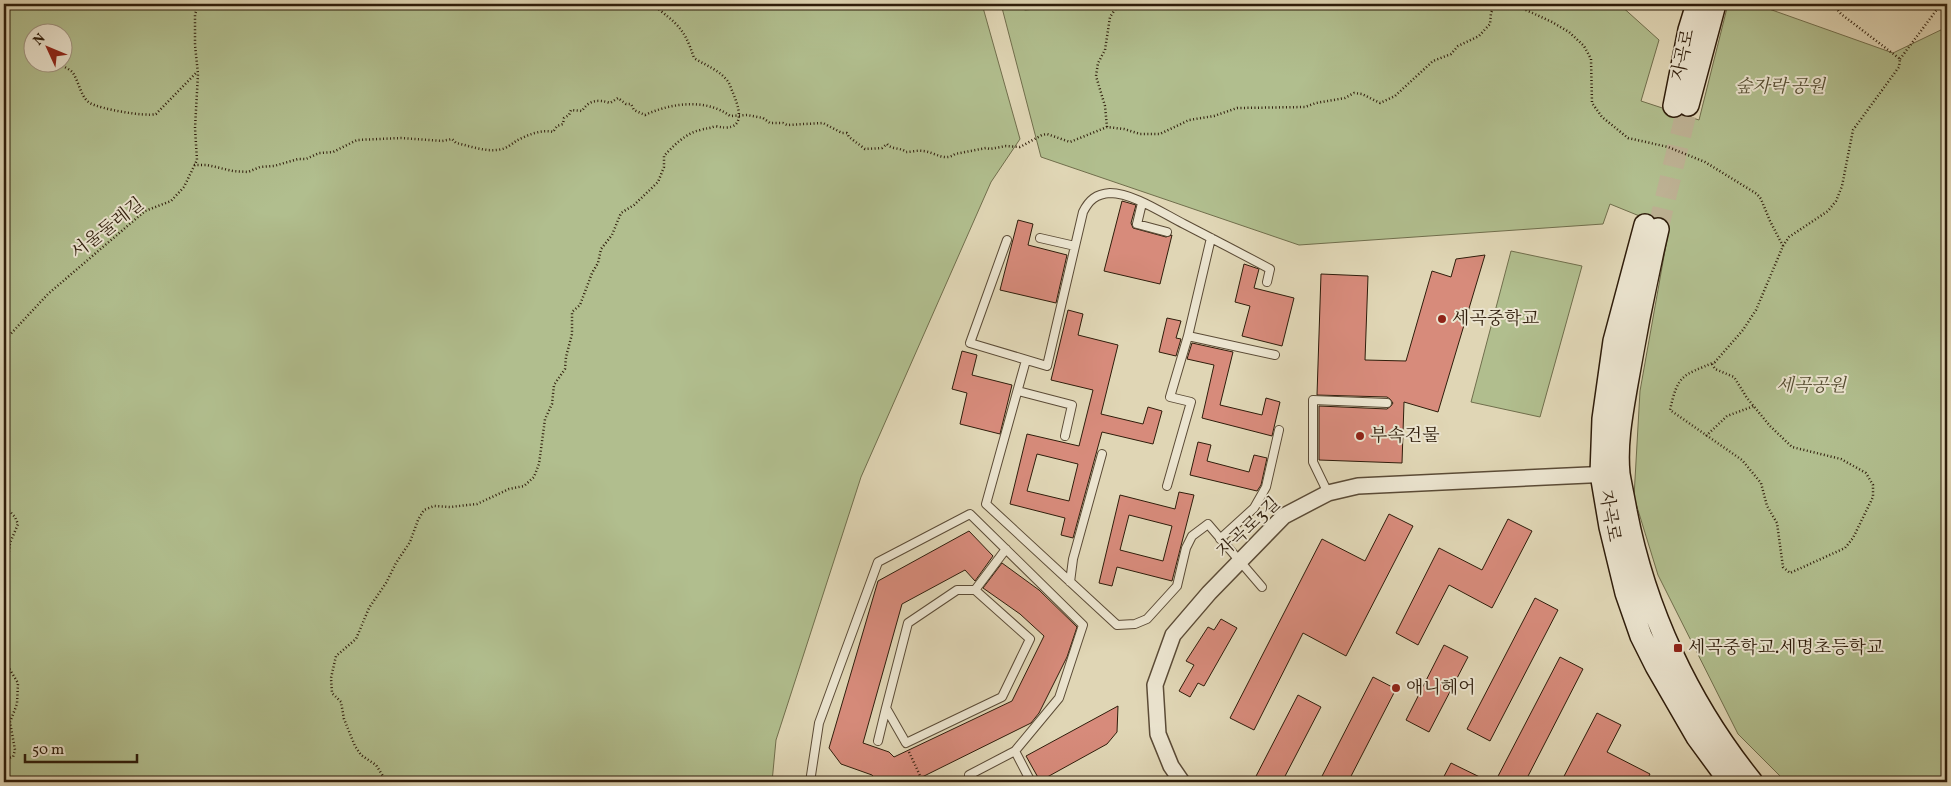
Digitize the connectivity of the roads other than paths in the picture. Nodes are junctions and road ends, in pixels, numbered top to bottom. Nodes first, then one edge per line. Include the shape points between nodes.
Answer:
1 (1697, 4) edge
2 (1715, 4) edge
3 (1142, 203) junction
4 (1651, 227) tunnel mouth
5 (1167, 232) dead end
6 (1040, 238) dead end
7 (1211, 238) junction
8 (1007, 240) dead end
9 (1075, 246) junction
10 (1267, 282) dead end
11 (1188, 336) junction
12 (1275, 355) dead end
13 (1026, 360) junction
14 (1018, 391) junction
15 (1387, 403) dead end
16 (1279, 430) dead end
17 (1065, 436) dead end
18 (1102, 454) dead end
19 (1610, 474) junction
20 (1167, 486) dead end
21 (1328, 493) junction
22 (1220, 539) junction
23 (1006, 549) junction
24 (1240, 561) junction
25 (1070, 582) junction
26 (1262, 587) dead end
27 (975, 590) junction
28 (886, 708) junction
29 (878, 741) dead end
30 (1015, 751) junction
31 (810, 782) edge
32 (973, 782) edge
33 (1031, 782) edge
34 (1182, 782) edge
35 (1730, 782) edge
36 (1751, 782) edge

1 - 2 main road, 자곡로 via 1689,30 1681,105
3 - 5 lane via 1137,224
3 - 7 lane
3 - 9 lane via 1110,193 1090,200 1083,212
4 - 19 main road, 자곡로 via 1620,430
6 - 9 lane
7 - 10 lane via 1270,269
7 - 11 lane
8 - 13 lane via 970,343
9 - 13 lane via 1048,366
11 - 12 lane
11 - 20 lane via 1170,397 1191,402
13 - 14 lane
14 - 17 lane via 1072,405
14 - 25 lane via 986,504
15 - 21 lane via 1313,400 1312,462
16 - 22 lane via 1266,487 1254,508
18 - 25 lane via 1073,559
19 - 21 street, 자곡로3길 via 1358,486
19 - 35 main road, 자곡로 via 1610,527 1626,593 1641,636 1697,737
19 - 36 main road, 자곡로 via 1661,629 1697,704
21 - 24 street, 자곡로3길 via 1284,516
22 - 24 lane
22 - 25 lane via 1208,524 1192,536 1177,586 1147,619 1135,624 1118,625
23 - 27 lane
23 - 30 lane via 1083,625 1059,698
23 - 31 lane via 970,514 878,562 819,724
24 - 26 lane
24 - 34 street, 자곡로3길 via 1173,635 1155,685 1158,734 1171,766
27 - 28 lane via 956,590 908,623
27 - 28 lane via 1030,639 1002,697 906,743
28 - 29 lane
30 - 32 lane via 969,775
30 - 33 lane

